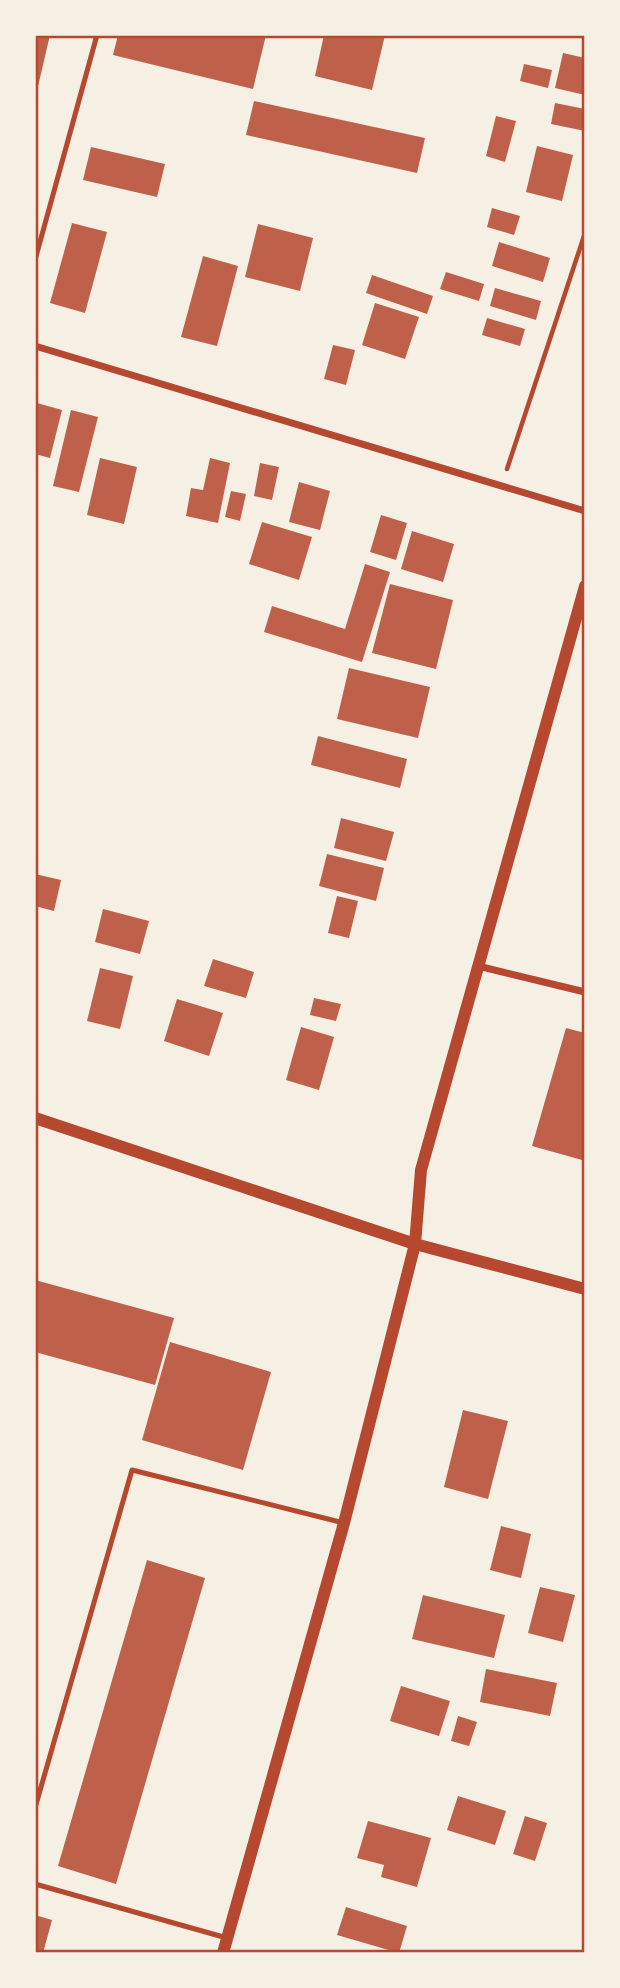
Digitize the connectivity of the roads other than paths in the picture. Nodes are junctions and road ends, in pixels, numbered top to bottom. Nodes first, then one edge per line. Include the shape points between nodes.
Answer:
1 (97, 35) edge
2 (35, 260) edge
3 (35, 346) edge
4 (585, 511) edge
5 (585, 586) edge
6 (478, 966) junction
7 (585, 992) edge
8 (35, 1118) edge
9 (415, 1244) junction
10 (585, 1289) edge
11 (344, 1523) junction
12 (35, 1808) edge
13 (35, 1884) edge
14 (227, 1938) junction
15 (223, 1953) edge

1 - 2 lane
3 - 4 street
5 - 6 street
6 - 7 street
6 - 9 street via 421,1171
8 - 9 street
9 - 10 street
9 - 11 street
11 - 12 lane via 132,1469
11 - 14 street
13 - 14 lane
14 - 15 street

